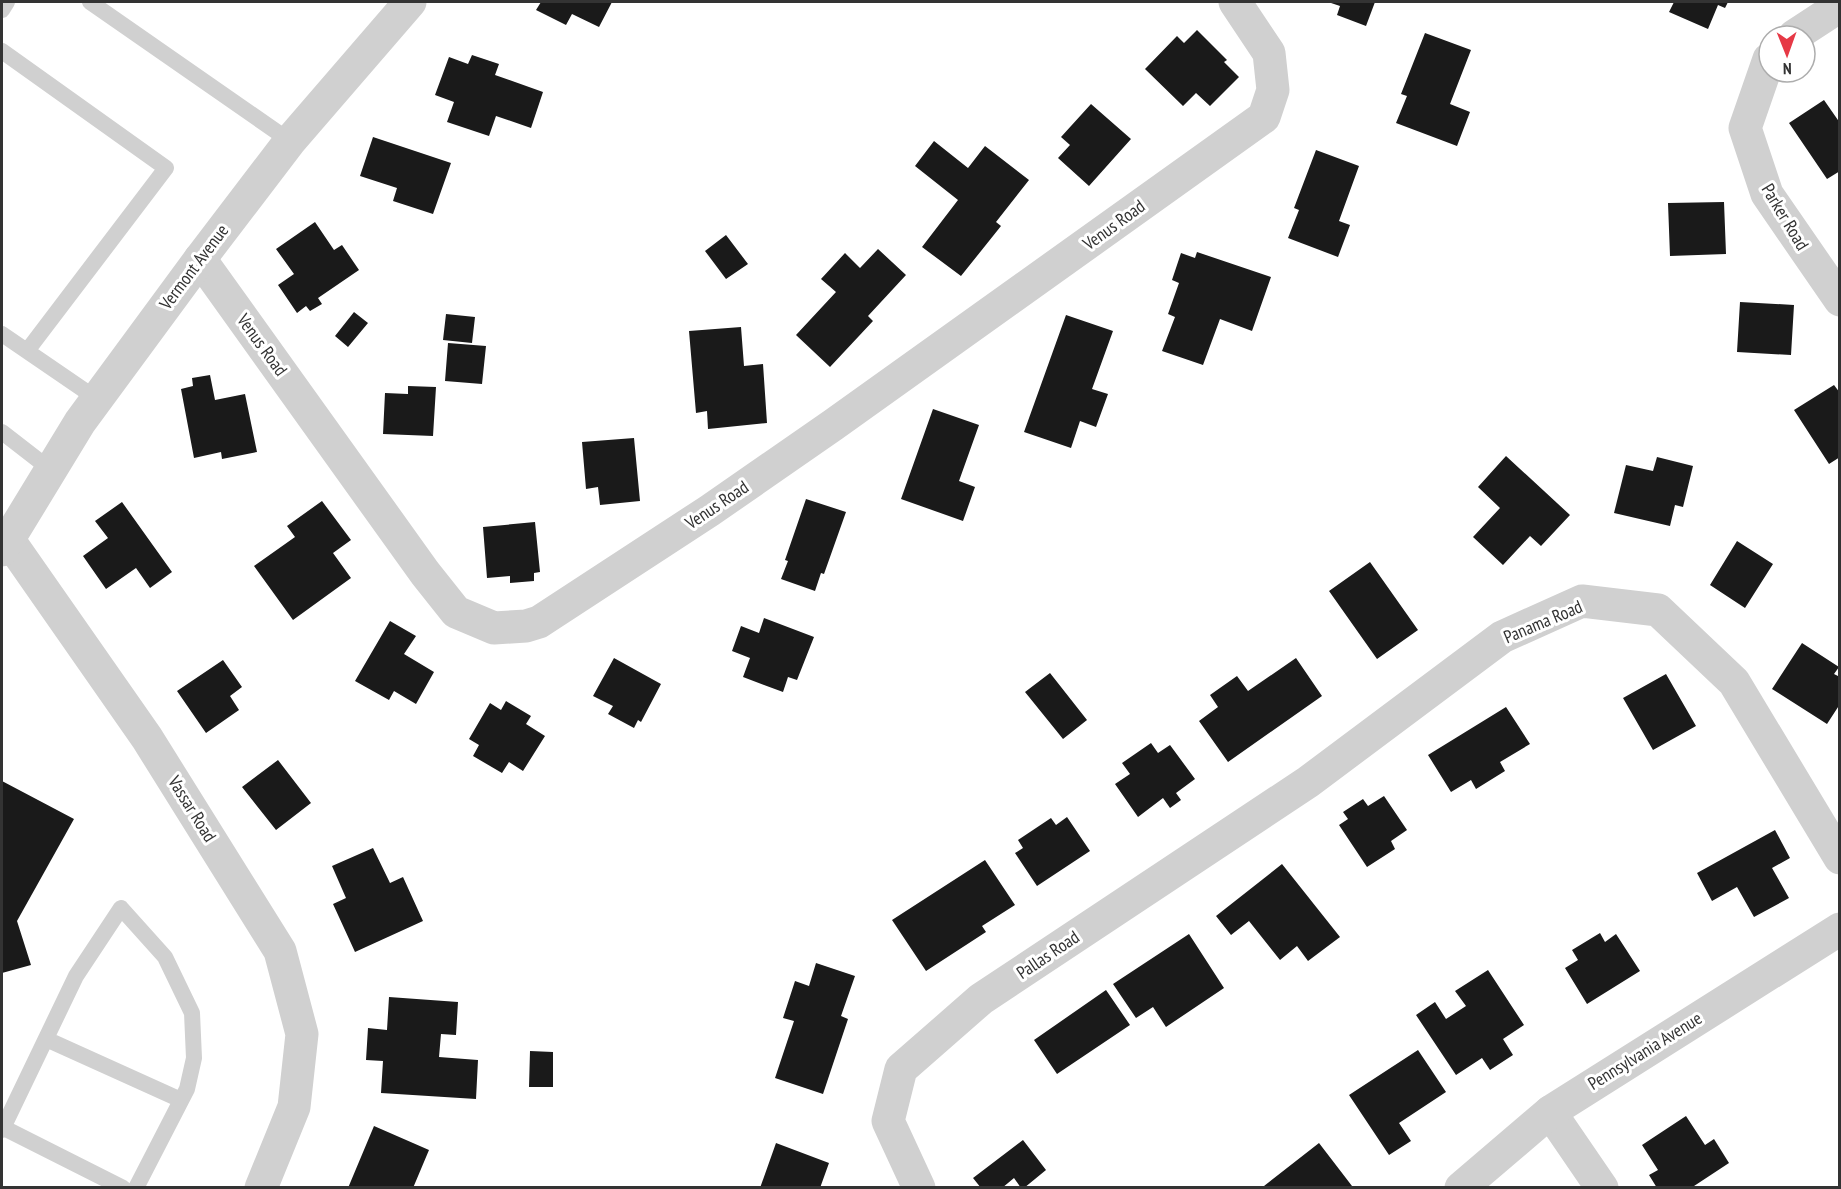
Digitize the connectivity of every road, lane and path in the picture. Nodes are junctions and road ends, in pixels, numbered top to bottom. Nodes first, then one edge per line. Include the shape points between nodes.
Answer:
1 (7, 2) edge
2 (90, 2) edge
3 (410, 2) edge
4 (1235, 2) edge
5 (1839, 6) edge
6 (2, 10) edge
7 (1812, 24) edge
8 (2, 51) edge
9 (1760, 84) edge
10 (290, 141) junction
11 (200, 259) junction
12 (1839, 300) edge
13 (2, 334) edge
14 (27, 351) junction
15 (97, 399) junction
16 (2, 432) edge
17 (51, 470) junction
18 (5, 545) edge
19 (1308, 782) joint
20 (1839, 858) edge
21 (1839, 929) edge
22 (46, 1039) junction
23 (181, 1100) junction
24 (1550, 1112) junction
25 (2, 1127) edge
26 (123, 1188) edge
27 (136, 1188) edge
28 (261, 1188) edge
29 (919, 1188) edge
30 (1461, 1188) edge
31 (1602, 1188) edge

1 - 6 lane
2 - 10 lane
3 - 10 street, Vermont Avenue
4 - 11 street, Venus Road via 1269,53 1273,90 1264,117 789,456 539,622 526,626 494,628 456,612
5 - 7 street
8 - 14 lane via 166,168
9 - 12 street, Parker Road via 1745,128 1767,194
10 - 11 street, Vermont Avenue
11 - 15 street, Vermont Avenue
13 - 14 lane
14 - 15 lane
15 - 17 street, Vermont Avenue
16 - 17 lane
17 - 18 street, Vermont Avenue
18 - 28 street, Vassar Road via 147,738 280,951 302,1034 294,1107
19 - 20 street, Panama Road via 1502,638 1582,601 1658,610 1734,682
19 - 29 street, Pallas Road via 981,999 901,1069 888,1122
21 - 24 street, Pennsylvania Avenue
22 - 23 lane
22 - 23 lane via 76,976 121,908 165,957 192,1013 194,1058
22 - 25 lane
23 - 27 lane
24 - 30 street, Pennsylvania Avenue
24 - 31 street
25 - 26 lane

